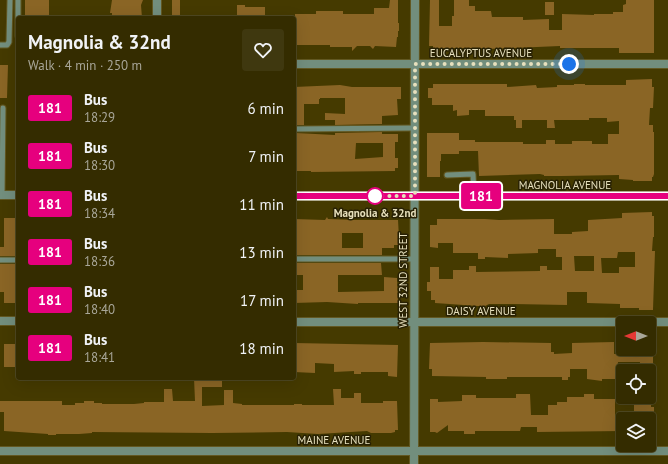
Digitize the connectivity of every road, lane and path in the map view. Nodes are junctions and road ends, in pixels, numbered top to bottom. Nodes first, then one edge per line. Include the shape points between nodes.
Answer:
1 (10, 0) edge
2 (18, 0) edge
3 (157, 0) edge
4 (415, 0) edge
5 (18, 16) edge
6 (156, 16) edge
7 (0, 45) edge
8 (296, 64) edge
9 (415, 64) junction
10 (668, 64) edge
11 (3, 108) dead end
12 (296, 128) edge
13 (415, 128) junction
14 (447, 174) dead end
15 (1, 195) edge
16 (16, 195) edge
17 (296, 196) edge
18 (415, 196) junction
19 (474, 196) junction
20 (668, 196) edge
21 (296, 259) edge
22 (414, 259) junction
23 (0, 260) edge
24 (16, 260) edge
25 (0, 321) edge
26 (16, 321) edge
27 (296, 322) edge
28 (414, 322) junction
29 (668, 322) edge
30 (0, 451) edge
31 (414, 451) junction
32 (668, 451) edge
33 (414, 464) edge

1 - 7 lane via 9,42 7,45
2 - 5 lane
3 - 6 street
4 - 9 street, WEST 32ND STREET
8 - 9 street, EUCALYPTUS AVENUE
9 - 10 street, EUCALYPTUS AVENUE
9 - 13 street, WEST 32ND STREET
11 - 15 lane
12 - 13 lane
13 - 18 street, WEST 32ND STREET
14 - 19 lane via 473,174
15 - 16 street
17 - 18 street, MAGNOLIA AVENUE
18 - 19 street, MAGNOLIA AVENUE
18 - 22 street, WEST 32ND STREET
19 - 20 street, MAGNOLIA AVENUE
21 - 22 lane
22 - 28 street, WEST 32ND STREET
23 - 24 lane
25 - 26 street
27 - 28 street, DAISY AVENUE
28 - 29 street, DAISY AVENUE
28 - 31 street, WEST 32ND STREET
30 - 31 street, MAINE AVENUE
31 - 32 street, MAINE AVENUE
31 - 33 street, WEST 32ND STREET

